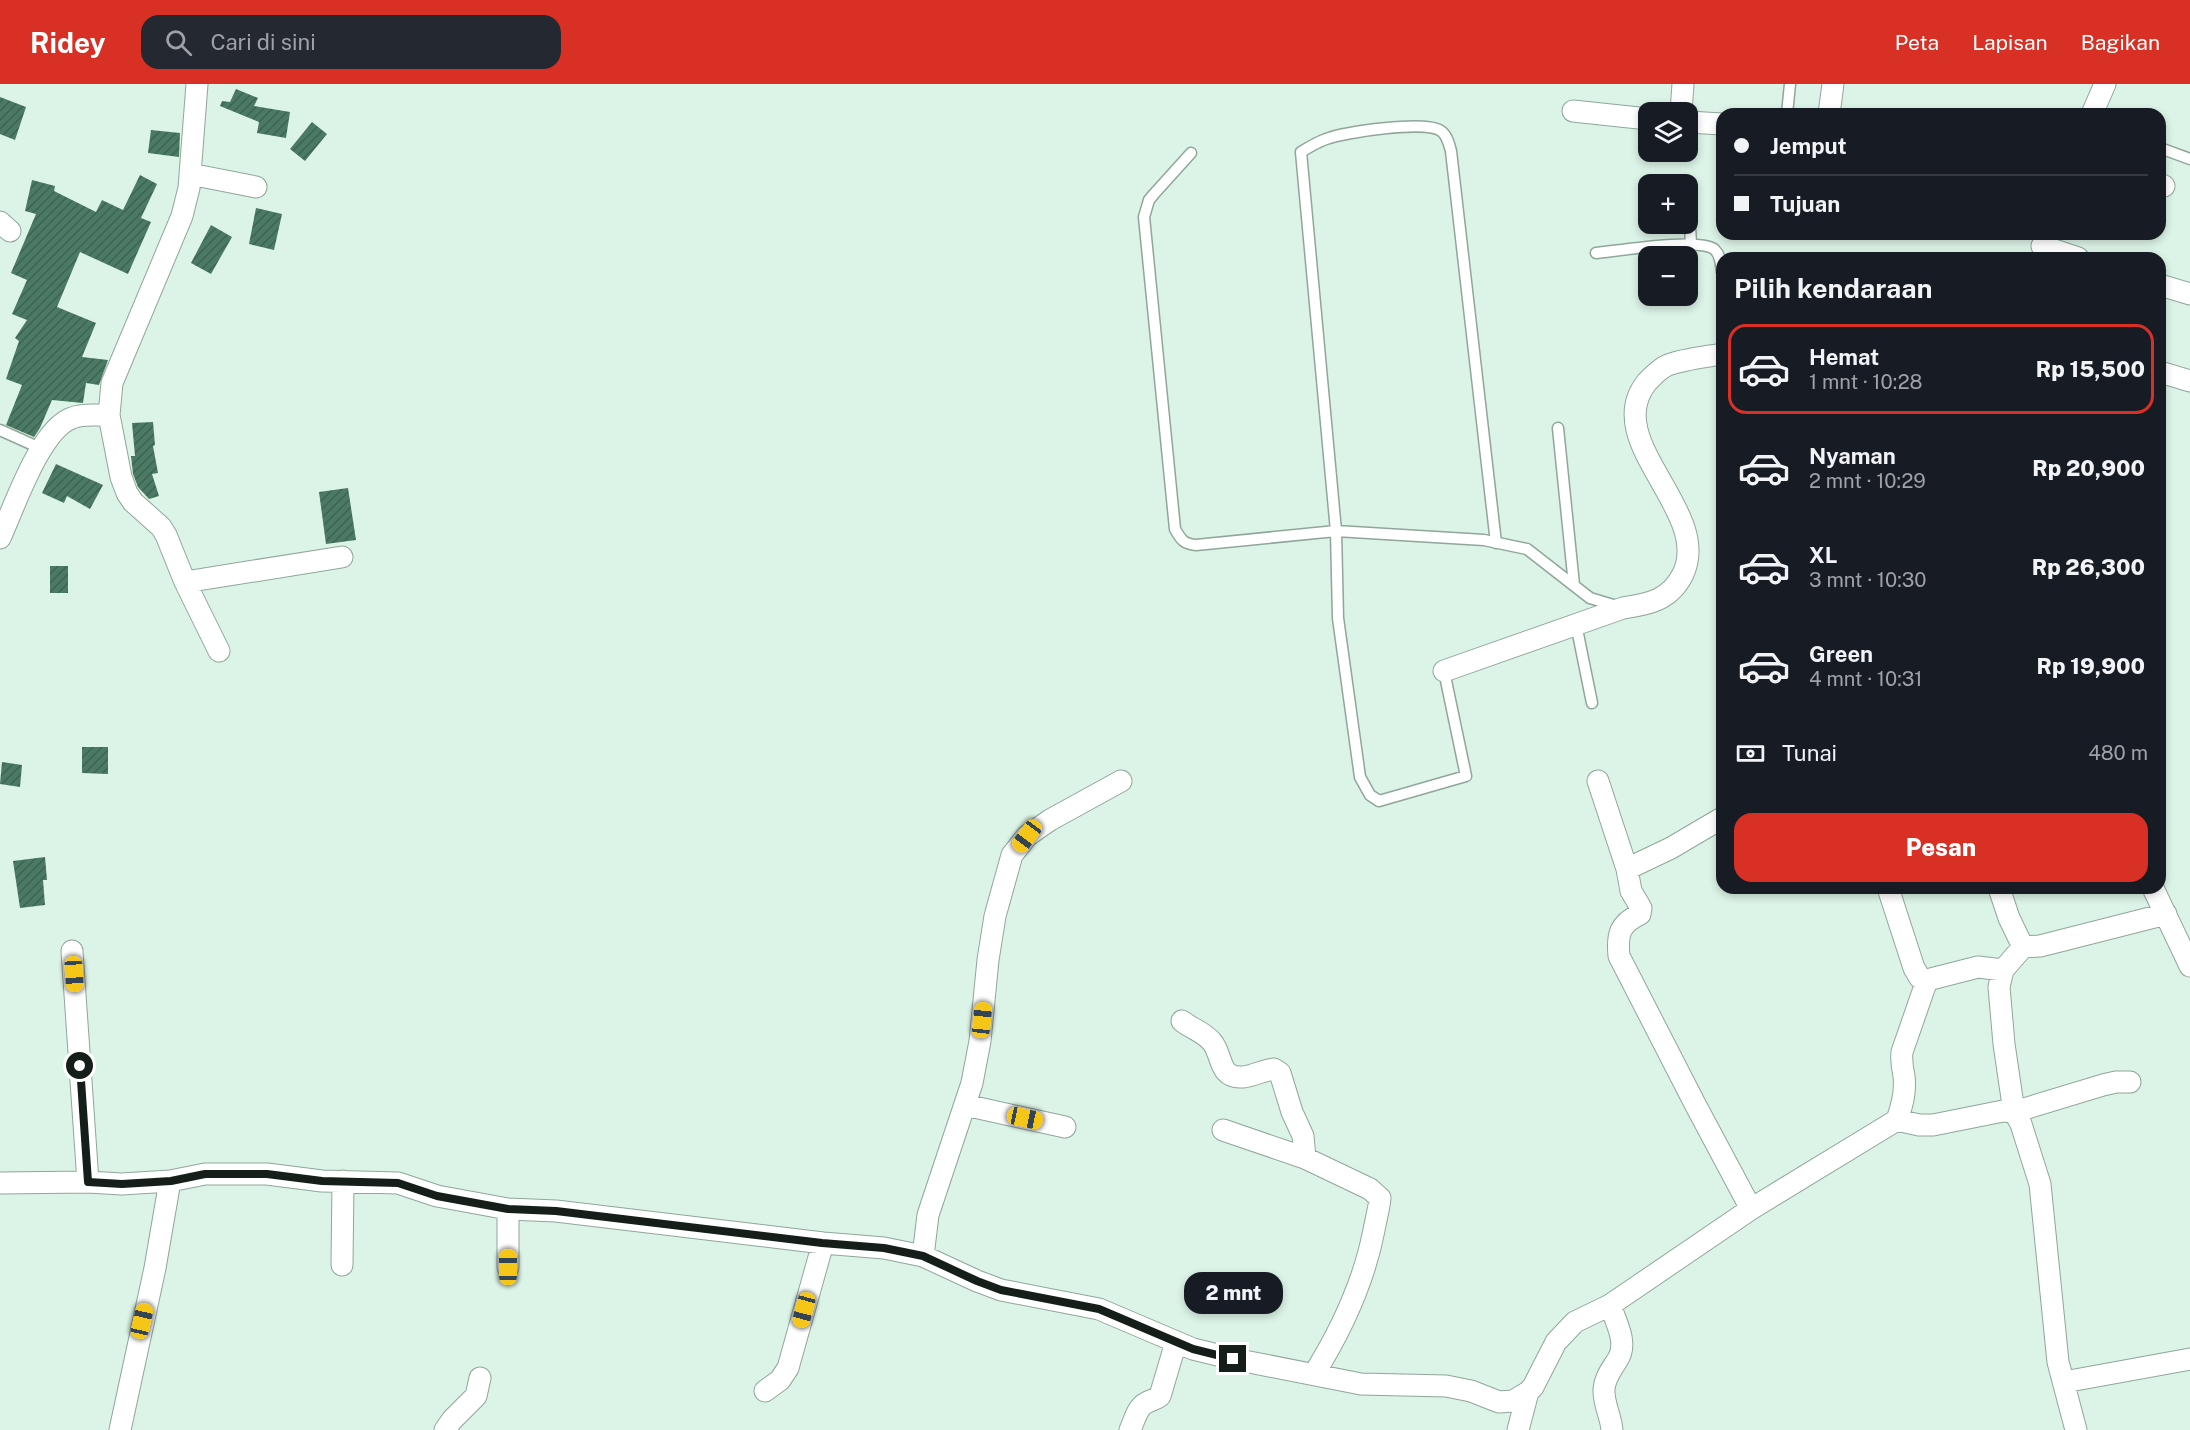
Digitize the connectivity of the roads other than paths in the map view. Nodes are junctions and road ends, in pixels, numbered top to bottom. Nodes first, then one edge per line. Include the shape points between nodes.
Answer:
1 (197, 84) edge
2 (1683, 84) edge
3 (1790, 84) edge
4 (1833, 84) edge
5 (2105, 84) edge
6 (1682, 102) edge
7 (1788, 108) edge
8 (1830, 108) edge
9 (2095, 108) edge
10 (1573, 111) dead end
11 (1638, 117) edge
12 (1698, 123) edge
13 (1716, 124) edge
14 (2166, 150) edge
15 (1191, 153) dead end
16 (2190, 159) edge
17 (190, 174) junction
18 (256, 187) dead end
19 (1690, 234) edge
20 (1691, 244) junction
21 (2042, 246) edge
22 (1716, 252) edge
23 (2060, 252) edge
24 (1596, 253) dead end
25 (2166, 287) edge
26 (2190, 294) edge
27 (1716, 355) edge
28 (2166, 374) edge
29 (2190, 381) edge
30 (2166, 388) edge
31 (2190, 395) edge
32 (109, 415) junction
33 (1558, 428) dead end
34 (0, 430) edge
35 (40, 448) junction
36 (1336, 531) junction
37 (0, 538) edge
38 (1496, 543) junction
39 (342, 557) dead end
40 (185, 582) junction
41 (1574, 585) junction
42 (1623, 608) junction
43 (1576, 624) junction
44 (219, 651) dead end
45 (1444, 671) joint
46 (1592, 703) dead end
47 (1121, 780) dead end
48 (1598, 782) dead end
49 (1716, 822) edge
50 (1627, 869) junction
51 (1890, 894) edge
52 (2001, 894) edge
53 (2156, 894) edge
54 (2166, 914) junction
55 (2023, 947) junction
56 (72, 951) dead end
57 (2190, 966) edge
58 (2003, 970) junction
59 (1927, 980) junction
60 (1182, 1021) dead end
61 (2130, 1082) dead end
62 (965, 1105) junction
63 (2014, 1112) junction
64 (1897, 1120) junction
65 (1065, 1127) dead end
66 (1223, 1130) dead end
67 (1305, 1158) junction
68 (171, 1181) junction
69 (343, 1181) junction
70 (88, 1182) junction
71 (0, 1183) edge
72 (508, 1209) junction
73 (1751, 1209) junction
74 (822, 1243) junction
75 (923, 1256) junction
76 (342, 1265) dead end
77 (508, 1267) dead end
78 (1610, 1305) junction
79 (1176, 1342) junction
80 (2190, 1359) edge
81 (1314, 1374) junction
82 (480, 1378) dead end
83 (2064, 1382) junction
84 (765, 1391) dead end
85 (1528, 1392) junction
86 (120, 1430) edge
87 (445, 1430) edge
88 (1130, 1430) edge
89 (1518, 1430) edge
90 (1612, 1430) edge
91 (2076, 1430) edge

1 - 17 street
2 - 6 street
3 - 7 lane
4 - 8 street
5 - 9 street
10 - 11 street
12 - 13 street
14 - 16 lane
15 - 36 lane via 1154,194 1144,217 1175,529 1181,540 1196,545
17 - 18 street
17 - 32 street via 182,216 112,382
19 - 20 lane
20 - 22 lane
20 - 24 lane
21 - 23 street
25 - 26 street
27 - 42 street via 1666,365 1639,392 1635,420 1640,441 1681,517 1688,551 1679,582 1666,595 1650,604
28 - 29 street
30 - 31 street
32 - 35 street via 72,417
32 - 40 street via 127,494 161,527
33 - 41 lane
34 - 35 lane
35 - 37 street
36 - 38 lane
36 - 38 lane via 1301,152 1327,138 1371,129 1431,126 1442,131 1451,151
36 - 45 lane via 1338,618 1360,777 1379,801 1466,776
38 - 41 lane via 1527,549
39 - 40 street
40 - 44 street
41 - 42 lane via 1590,598
42 - 43 street
43 - 45 street
43 - 46 lane
47 - 62 street via 1050,820 1027,836 1012,855 995,915 980,1041
48 - 50 street
49 - 50 street
50 - 73 street via 1631,891 1641,908 1640,914 1621,929 1617,939 1619,956
51 - 59 street via 1914,968 1920,978
52 - 55 street
53 - 54 street
54 - 55 street
54 - 57 street
55 - 58 street
56 - 70 street
58 - 59 street via 1978,967
58 - 63 street via 1999,987
59 - 64 street via 1902,1052 1905,1088
60 - 67 street via 1214,1044 1224,1070 1230,1075 1241,1077 1274,1069 1280,1073 1303,1136
61 - 63 street via 2103,1085
62 - 65 street
62 - 75 street via 928,1215
63 - 64 street via 1933,1125
63 - 83 street via 2040,1184 2058,1362
64 - 73 street
66 - 67 street
67 - 81 street via 1370,1189 1380,1198 1372,1242 1352,1301
68 - 69 street via 205,1174 267,1174
68 - 70 street
68 - 86 street
69 - 72 street via 398,1183 437,1196
69 - 76 street
70 - 71 street
72 - 74 street via 556,1211
72 - 77 street
73 - 78 street
74 - 75 street
74 - 84 street via 788,1368
75 - 79 street via 1001,1290 1099,1309
78 - 85 street via 1575,1322 1564,1333
78 - 90 street via 1622,1342 1622,1350 1604,1386
79 - 81 street
79 - 88 street via 1160,1396 1140,1408
80 - 83 street
81 - 85 street via 1361,1384 1446,1386 1499,1402 1513,1401
82 - 87 street via 476,1396
83 - 91 street
85 - 89 street

